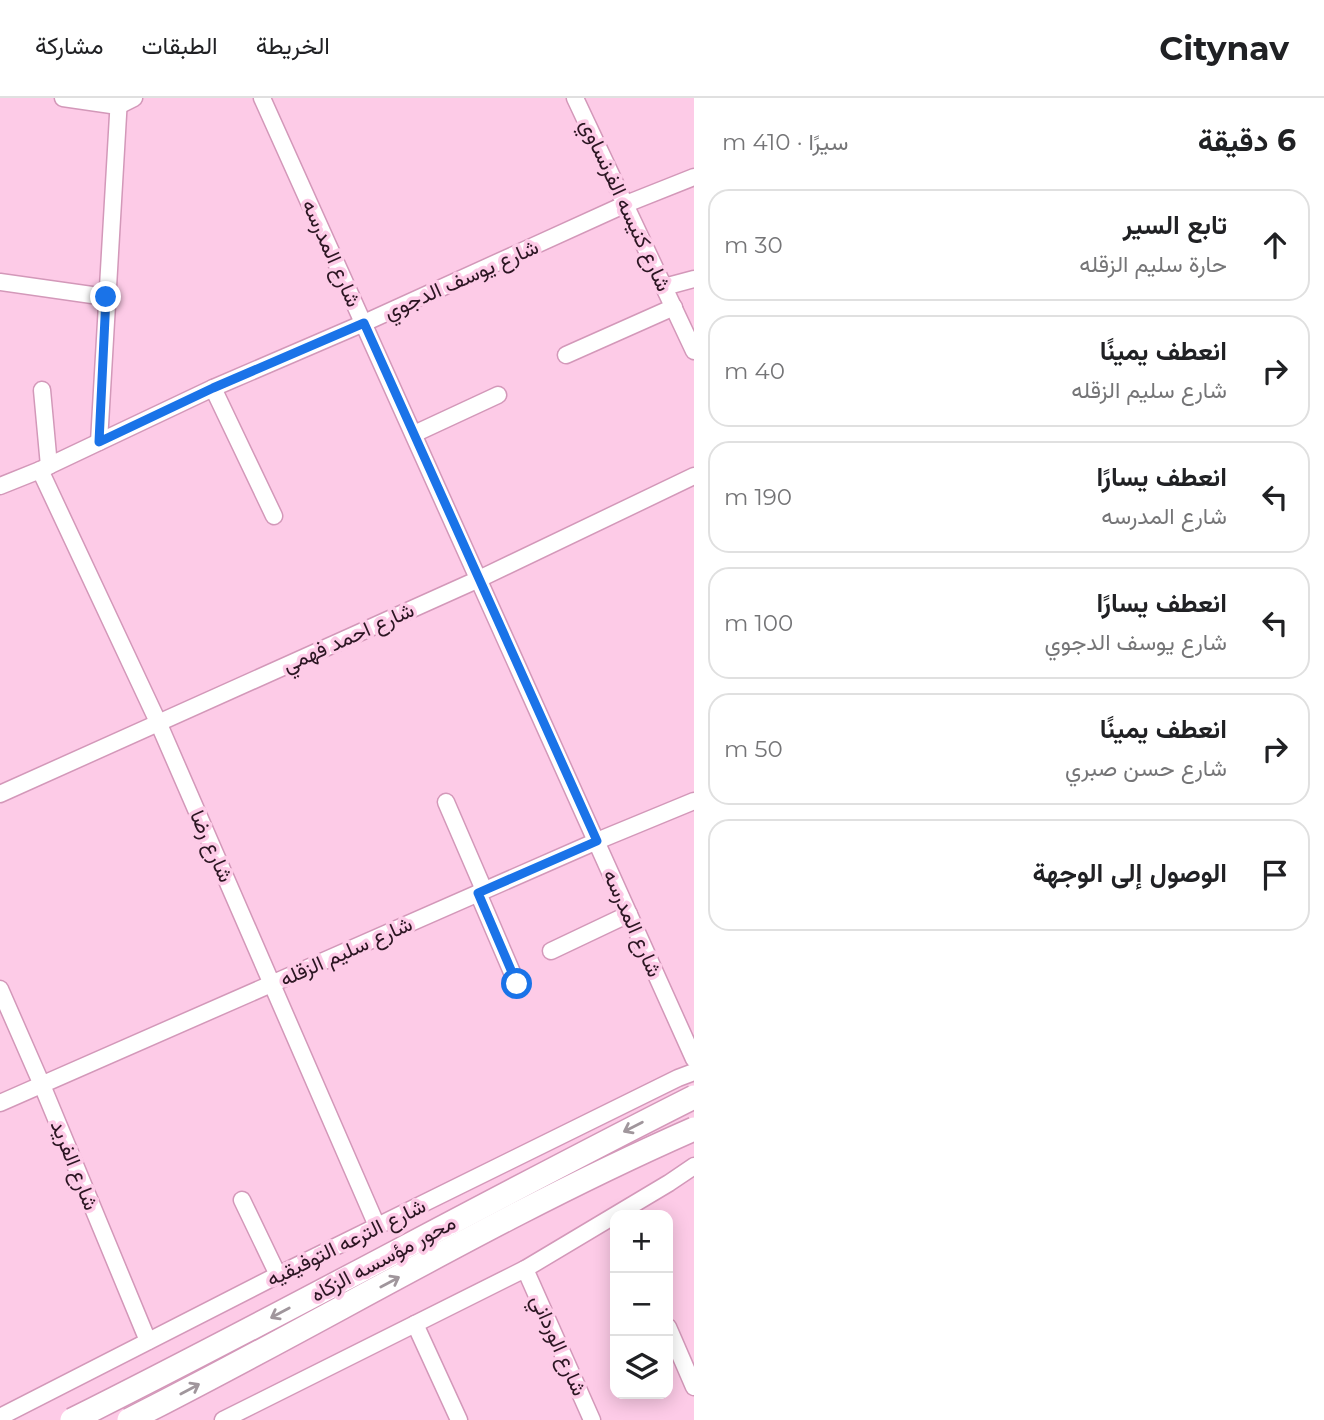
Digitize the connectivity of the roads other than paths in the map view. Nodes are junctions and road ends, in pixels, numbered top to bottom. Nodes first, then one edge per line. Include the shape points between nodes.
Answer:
1 (63, 98) edge
2 (134, 98) edge
3 (262, 98) edge
4 (575, 98) edge
5 (118, 102) edge
6 (694, 177) edge
7 (626, 204) junction
8 (694, 279) edge
9 (0, 282) edge
10 (664, 287) junction
11 (106, 297) junction
12 (674, 307) junction
13 (364, 323) junction
14 (694, 351) edge
15 (566, 355) dead end
16 (213, 388) junction
17 (42, 390) dead end
18 (498, 395) dead end
19 (414, 434) junction
20 (99, 442) junction
21 (45, 468) junction
22 (694, 476) edge
23 (0, 486) edge
24 (274, 516) dead end
25 (479, 579) junction
26 (158, 722) junction
27 (0, 794) edge
28 (694, 801) edge
29 (446, 802) dead end
30 (597, 841) junction
31 (481, 892) junction
32 (629, 914) junction
33 (551, 951) dead end
34 (272, 984) junction
35 (517, 984) dead end
36 (0, 989) edge
37 (694, 1059) edge
38 (694, 1072) edge
39 (42, 1085) junction
40 (694, 1097) edge
41 (0, 1103) edge
42 (694, 1129) edge
43 (694, 1166) edge
44 (242, 1200) dead end
45 (625, 1210) edge
46 (610, 1219) edge
47 (377, 1226) junction
48 (525, 1269) junction
49 (278, 1275) junction
50 (415, 1324) junction
51 (672, 1336) edge
52 (148, 1341) junction
53 (694, 1387) edge
54 (0, 1417) edge
55 (72, 1420) edge
56 (129, 1420) edge
57 (223, 1420) edge
58 (459, 1420) edge
59 (592, 1420) edge

1 - 5 street
2 - 5 street
3 - 13 street, شارع المدرسه
4 - 7 street, شارع كنيسه الفرنساوي
5 - 11 street
6 - 7 street, شارع يوسف الدجوي
7 - 10 street, شارع كنيسه الفرنساوي
7 - 13 street, شارع يوسف الدجوي
8 - 10 street
9 - 11 street
10 - 12 street, شارع كنيسه الفرنساوي
11 - 20 street
12 - 14 street, شارع كنيسه الفرنساوي
12 - 15 street
13 - 16 street, شارع يوسف الدجوي
13 - 19 street, شارع المدرسه
16 - 20 street, شارع يوسف الدجوي
16 - 24 street
17 - 21 street, شارع رضا
18 - 19 street
19 - 25 street, شارع المدرسه
20 - 21 street, شارع يوسف الدجوي
21 - 23 street, شارع يوسف الدجوي
21 - 26 street, شارع رضا
22 - 25 street, شارع احمد فهمي
25 - 26 street, شارع احمد فهمي
25 - 30 street, شارع المدرسه
26 - 27 street, شارع احمد فهمي
26 - 34 street, شارع رضا
28 - 30 street, شارع سليم الزقله
29 - 31 street
30 - 31 street, شارع سليم الزقله
30 - 32 street, شارع المدرسه
31 - 34 street, شارع سليم الزقله
31 - 35 street
32 - 33 street
32 - 37 street, شارع المدرسه
34 - 39 street, شارع سليم الزقله
34 - 47 street, شارع رضا
36 - 39 street, شارع الفريد
38 - 47 street, شارع الترعه التوفيقيه
39 - 41 street, شارع سليم الزقله
39 - 52 street, شارع الفريد
40 -> 55 main road, محور مؤسسه الزكاه, bridge
56 -> 42 main road, محور مؤسسه الزكاه, bridge via 602,1171
43 - 45 street
44 - 49 street
46 - 48 street
47 - 49 street, شارع الترعه التوفيقيه
48 - 50 street
48 - 59 street, شارع الورداني
49 - 52 street, شارع الترعه التوفيقيه
50 - 57 street
50 - 58 street
51 - 53 street
52 - 54 street, شارع الترعه التوفيقيه

